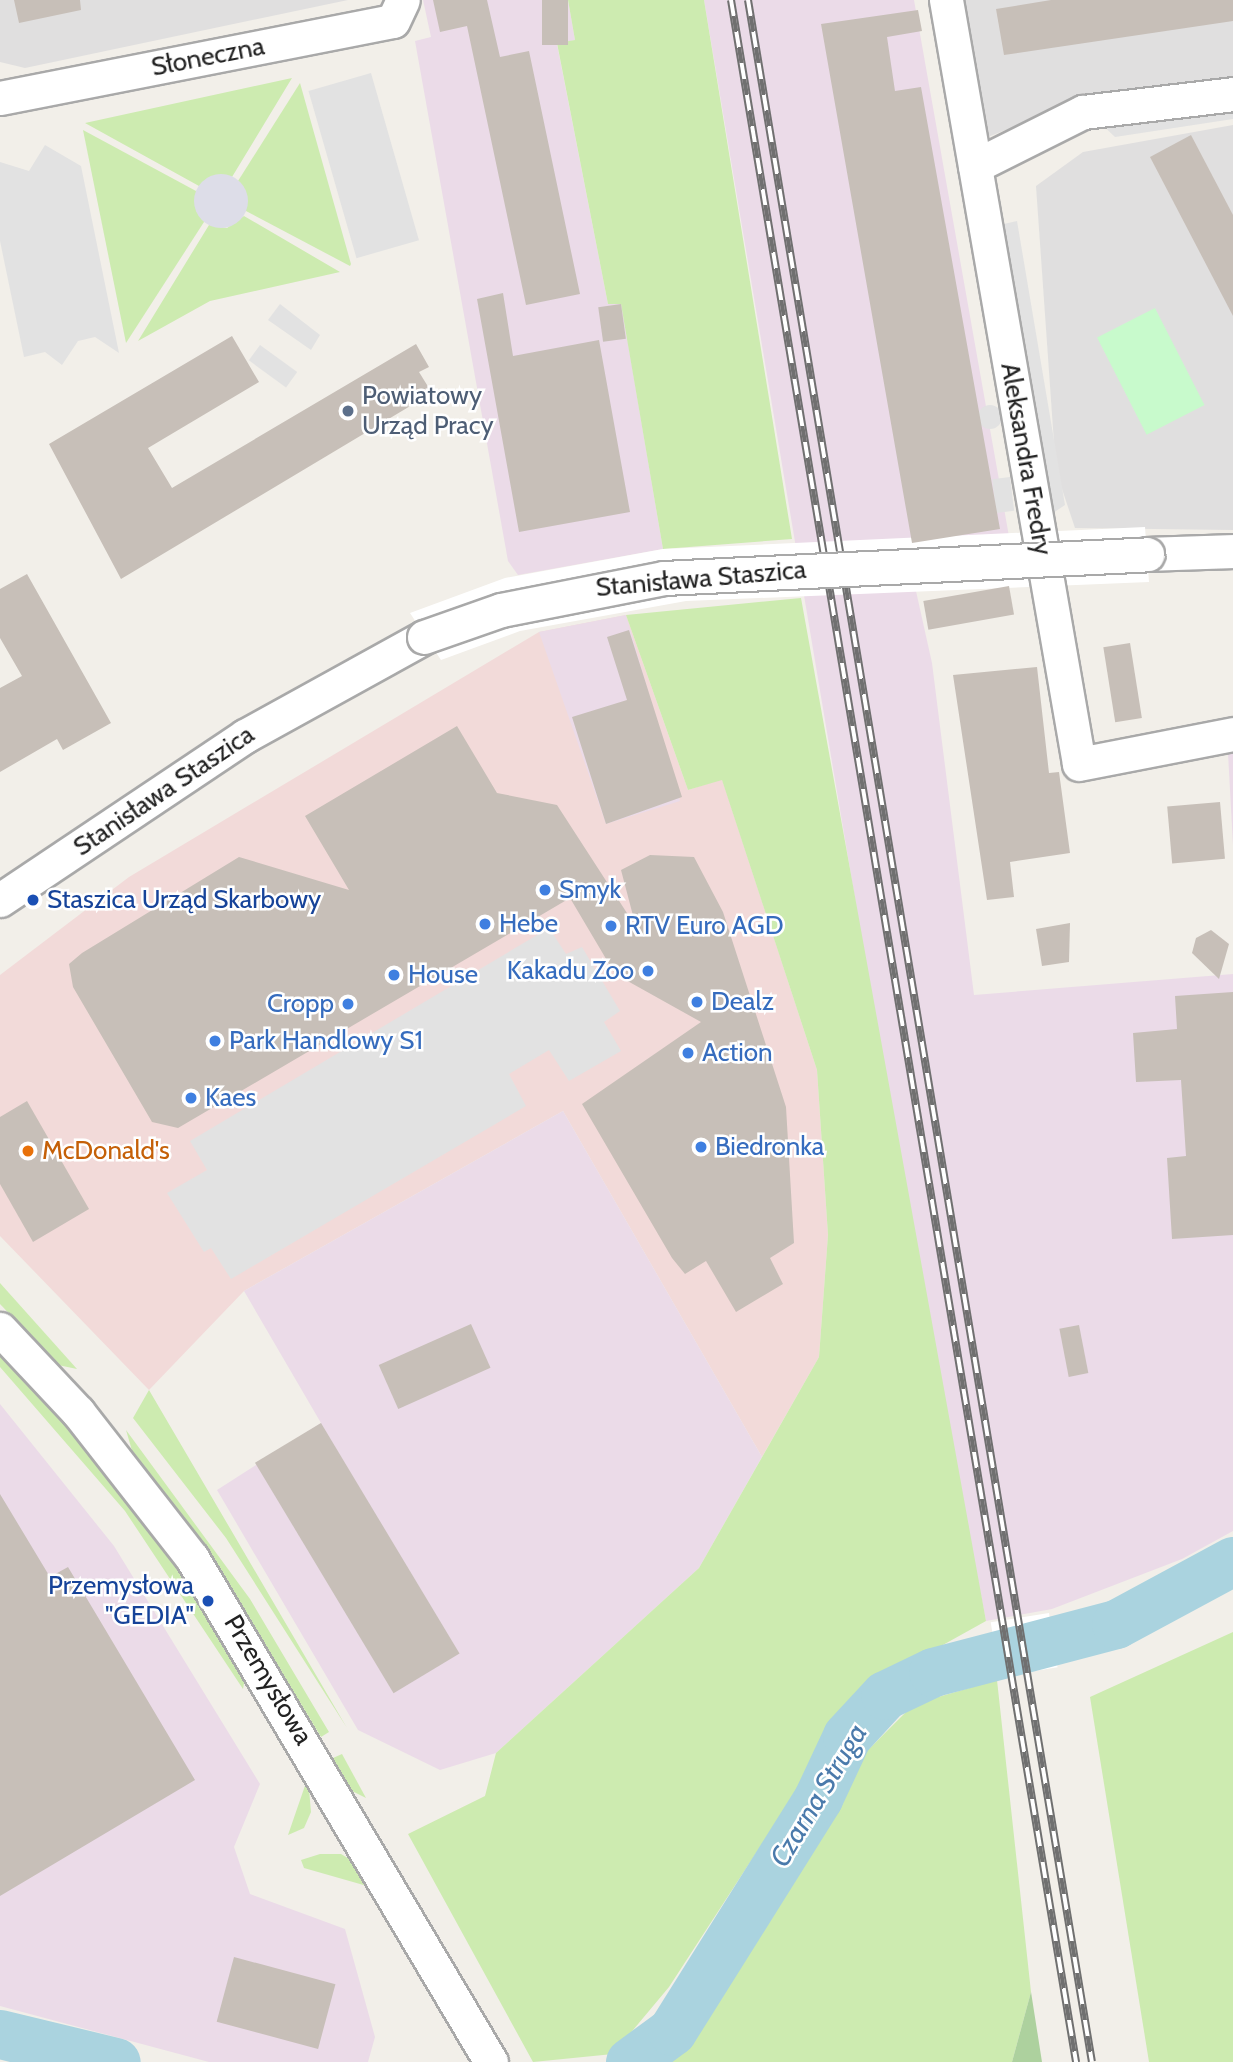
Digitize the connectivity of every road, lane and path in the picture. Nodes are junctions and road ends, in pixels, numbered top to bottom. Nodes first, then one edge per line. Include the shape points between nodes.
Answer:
1 (403, 0) edge
2 (946, 0) edge
3 (1233, 94) edge
4 (0, 99) edge
5 (975, 166) junction
6 (1233, 551) edge
7 (1233, 734) edge
8 (0, 900) edge
9 (0, 1329) edge
10 (491, 2062) edge

1 - 4 street, Słoneczna via 393,21
2 - 5 street, Aleksandra Fredry
3 - 5 street via 1083,112
5 - 7 street, Aleksandra Fredry via 1079,764
6 - 8 street, Stanisława Staszica, bridge via 664,578 527,603 424,637 245,736
9 - 10 street, Przemysłowa via 78,1412 192,1558

